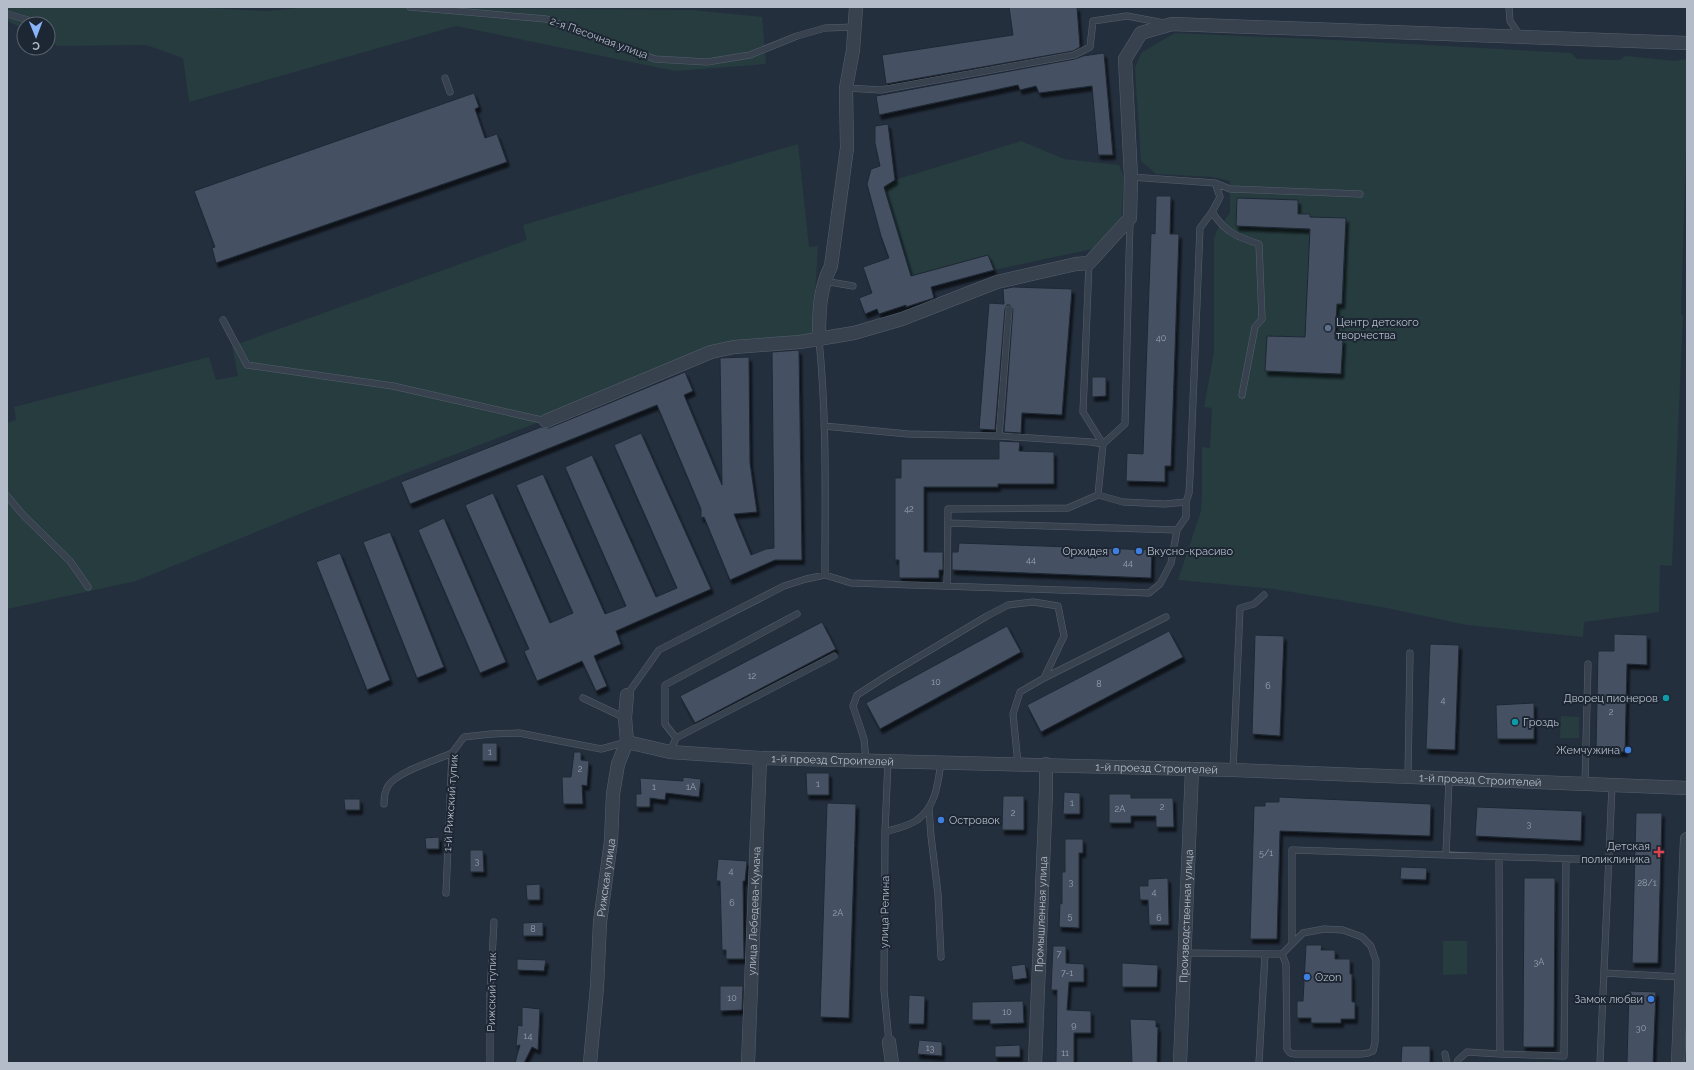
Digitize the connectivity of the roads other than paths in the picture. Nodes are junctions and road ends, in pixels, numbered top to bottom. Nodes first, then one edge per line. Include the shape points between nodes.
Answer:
1 (410, 7) edge
2 (856, 7) edge
3 (1509, 7) edge
4 (1172, 24) junction
5 (855, 27) junction
6 (1520, 37) junction
7 (1687, 43) edge
8 (445, 78) dead end
9 (846, 88) junction
10 (450, 92) dead end
11 (1131, 177) junction
12 (1214, 183) junction
13 (1360, 194) dead end
14 (1212, 212) junction
15 (1130, 218) junction
16 (1089, 263) junction
17 (824, 281) junction
18 (853, 286) dead end
19 (1009, 309) dead end
20 (223, 320) dead end
21 (819, 340) junction
22 (1242, 395) dead end
23 (546, 421) joint
24 (824, 426) junction
25 (1000, 436) junction
26 (1103, 444) junction
27 (1098, 495) junction
28 (7, 496) edge
29 (1186, 502) junction
30 (948, 523) junction
31 (1177, 530) junction
32 (825, 575) junction
33 (947, 586) junction
34 (88, 587) dead end
35 (1264, 595) dead end
36 (797, 614) dead end
37 (1166, 617) dead end
38 (1410, 654) dead end
39 (834, 656) dead end
40 (1588, 664) dead end
41 (1044, 678) junction
42 (627, 695) joint
43 (583, 698) dead end
44 (625, 718) junction
45 (676, 738) junction
46 (627, 742) junction
47 (670, 752) junction
48 (452, 753) junction
49 (760, 758) junction
50 (866, 760) junction
51 (888, 761) junction
52 (941, 762) junction
53 (1018, 764) junction
54 (1046, 764) junction
55 (1192, 769) junction
56 (1233, 770) junction
57 (1408, 777) junction
58 (1449, 779) junction
59 (1584, 785) junction
60 (1612, 786) junction
61 (1687, 788) edge
62 (384, 804) dead end
63 (929, 808) junction
64 (885, 832) junction
65 (1687, 839) edge
66 (1446, 855) junction
67 (1499, 857) junction
68 (1566, 860) junction
69 (1609, 860) junction
70 (446, 893) dead end
71 (494, 922) dead end
72 (1292, 944) junction
73 (1184, 953) junction
74 (1265, 954) junction
75 (1282, 954) junction
76 (941, 957) dead end
77 (1604, 974) junction
78 (1681, 977) junction
79 (889, 1042) joint
80 (1445, 1054) dead end
81 (1500, 1054) junction
82 (490, 1063) edge
83 (590, 1063) edge
84 (748, 1063) edge
85 (892, 1063) edge
86 (1035, 1063) edge
87 (1180, 1063) edge
88 (1260, 1063) edge
89 (1447, 1063) edge
90 (1457, 1063) edge
91 (1600, 1063) edge
92 (1678, 1063) edge

1 - 5 lane, 2-я Песочная улица via 546,19 656,58 707,62 750,55 825,28
2 - 5 street
3 - 6 lane via 1510,21
4 - 6 street
4 - 9 lane via 1127,16 1093,21 1090,47 1074,55 881,90
4 - 11 street via 1141,33 1125,59
5 - 9 street
6 - 7 street
8 - 10 lane
9 - 17 street via 847,148 831,266
11 - 12 lane
11 - 15 street
12 - 13 lane via 1230,189
12 - 14 lane via 1220,197
14 - 22 lane via 1220,225 1239,237 1259,244 1262,318 1255,327
14 - 29 lane via 1200,228 1190,476
15 - 16 street
15 - 26 lane via 1125,424
16 - 21 street via 997,282 902,319
16 - 26 lane via 1083,412
17 - 18 lane
17 - 21 street via 819,307
19 - 25 lane
20 - 23 lane via 247,365 393,386
21 - 23 street via 734,347 711,352
21 - 24 lane
24 - 25 lane via 908,434
24 - 32 lane
25 - 26 lane
26 - 27 lane
27 - 29 lane via 1123,502
27 - 30 lane via 1068,508 948,509
28 - 34 lane via 70,561
29 - 31 lane via 1186,517
30 - 31 lane
30 - 33 lane
31 - 33 lane via 1171,564 1160,584 1150,593
32 - 33 lane via 851,583
32 - 42 lane via 784,586 659,650
35 - 56 lane via 1254,604 1240,608
36 - 45 lane via 665,685 665,724
37 - 41 lane
38 - 57 lane
39 - 45 lane
40 - 59 lane
41 - 50 lane via 1064,636 1058,606 1033,602 1008,605 857,695 853,706 864,739
41 - 53 lane via 1020,692 1013,714
42 - 44 street, Рижская улица
43 - 44 lane
44 - 46 street, Рижская улица
45 - 47 lane
46 - 47 street, 1-й проезд Строителей
46 - 48 lane, 1-й Рижский тупик via 602,749 519,733 491,734 464,737
46 - 83 street, Рижская улица via 618,764 613,794 611,841 600,922
47 - 49 street, 1-й проезд Строителей
48 - 62 lane via 409,771 388,784
48 - 70 lane, 1-й Рижский тупик
49 - 50 street, 1-й проезд Строителей
49 - 84 street, улица Лебедева-Кумача
50 - 51 street, 1-й проезд Строителей
51 - 52 street, 1-й проезд Строителей
51 - 64 lane, улица Репина
52 - 53 street, 1-й проезд Строителей
52 - 63 lane via 936,790
53 - 54 street, 1-й проезд Строителей
54 - 55 street, 1-й проезд Строителей
54 - 86 street, Промышленная улица
55 - 56 street, 1-й проезд Строителей
55 - 73 street, Производственная улица
56 - 57 street, 1-й проезд Строителей
57 - 58 street, 1-й проезд Строителей
58 - 59 street, 1-й проезд Строителей
58 - 66 lane
59 - 60 street, 1-й проезд Строителей
60 - 61 street, 1-й проезд Строителей
60 - 69 lane
63 - 64 lane via 916,821
63 - 76 lane via 938,894
64 - 79 lane, улица Репина via 884,990
65 - 78 street
66 - 67 lane
66 - 72 lane via 1292,850
67 - 68 lane
67 - 81 lane
68 - 69 lane
68 - 81 lane via 1564,1056
69 - 77 lane
71 - 82 lane, Рижский тупик
72 - 75 lane
72 - 75 lane via 1303,933 1324,929 1343,930 1362,937 1371,946 1376,961 1373,1051 1361,1054 1290,1053 1286,1043 1286,964
73 - 74 lane
73 - 87 street, Производственная улица
74 - 75 lane
74 - 88 lane
77 - 78 lane
77 - 91 lane
78 - 92 street
79 - 85 street, улица Репина
80 - 89 lane
81 - 90 lane via 1467,1052

